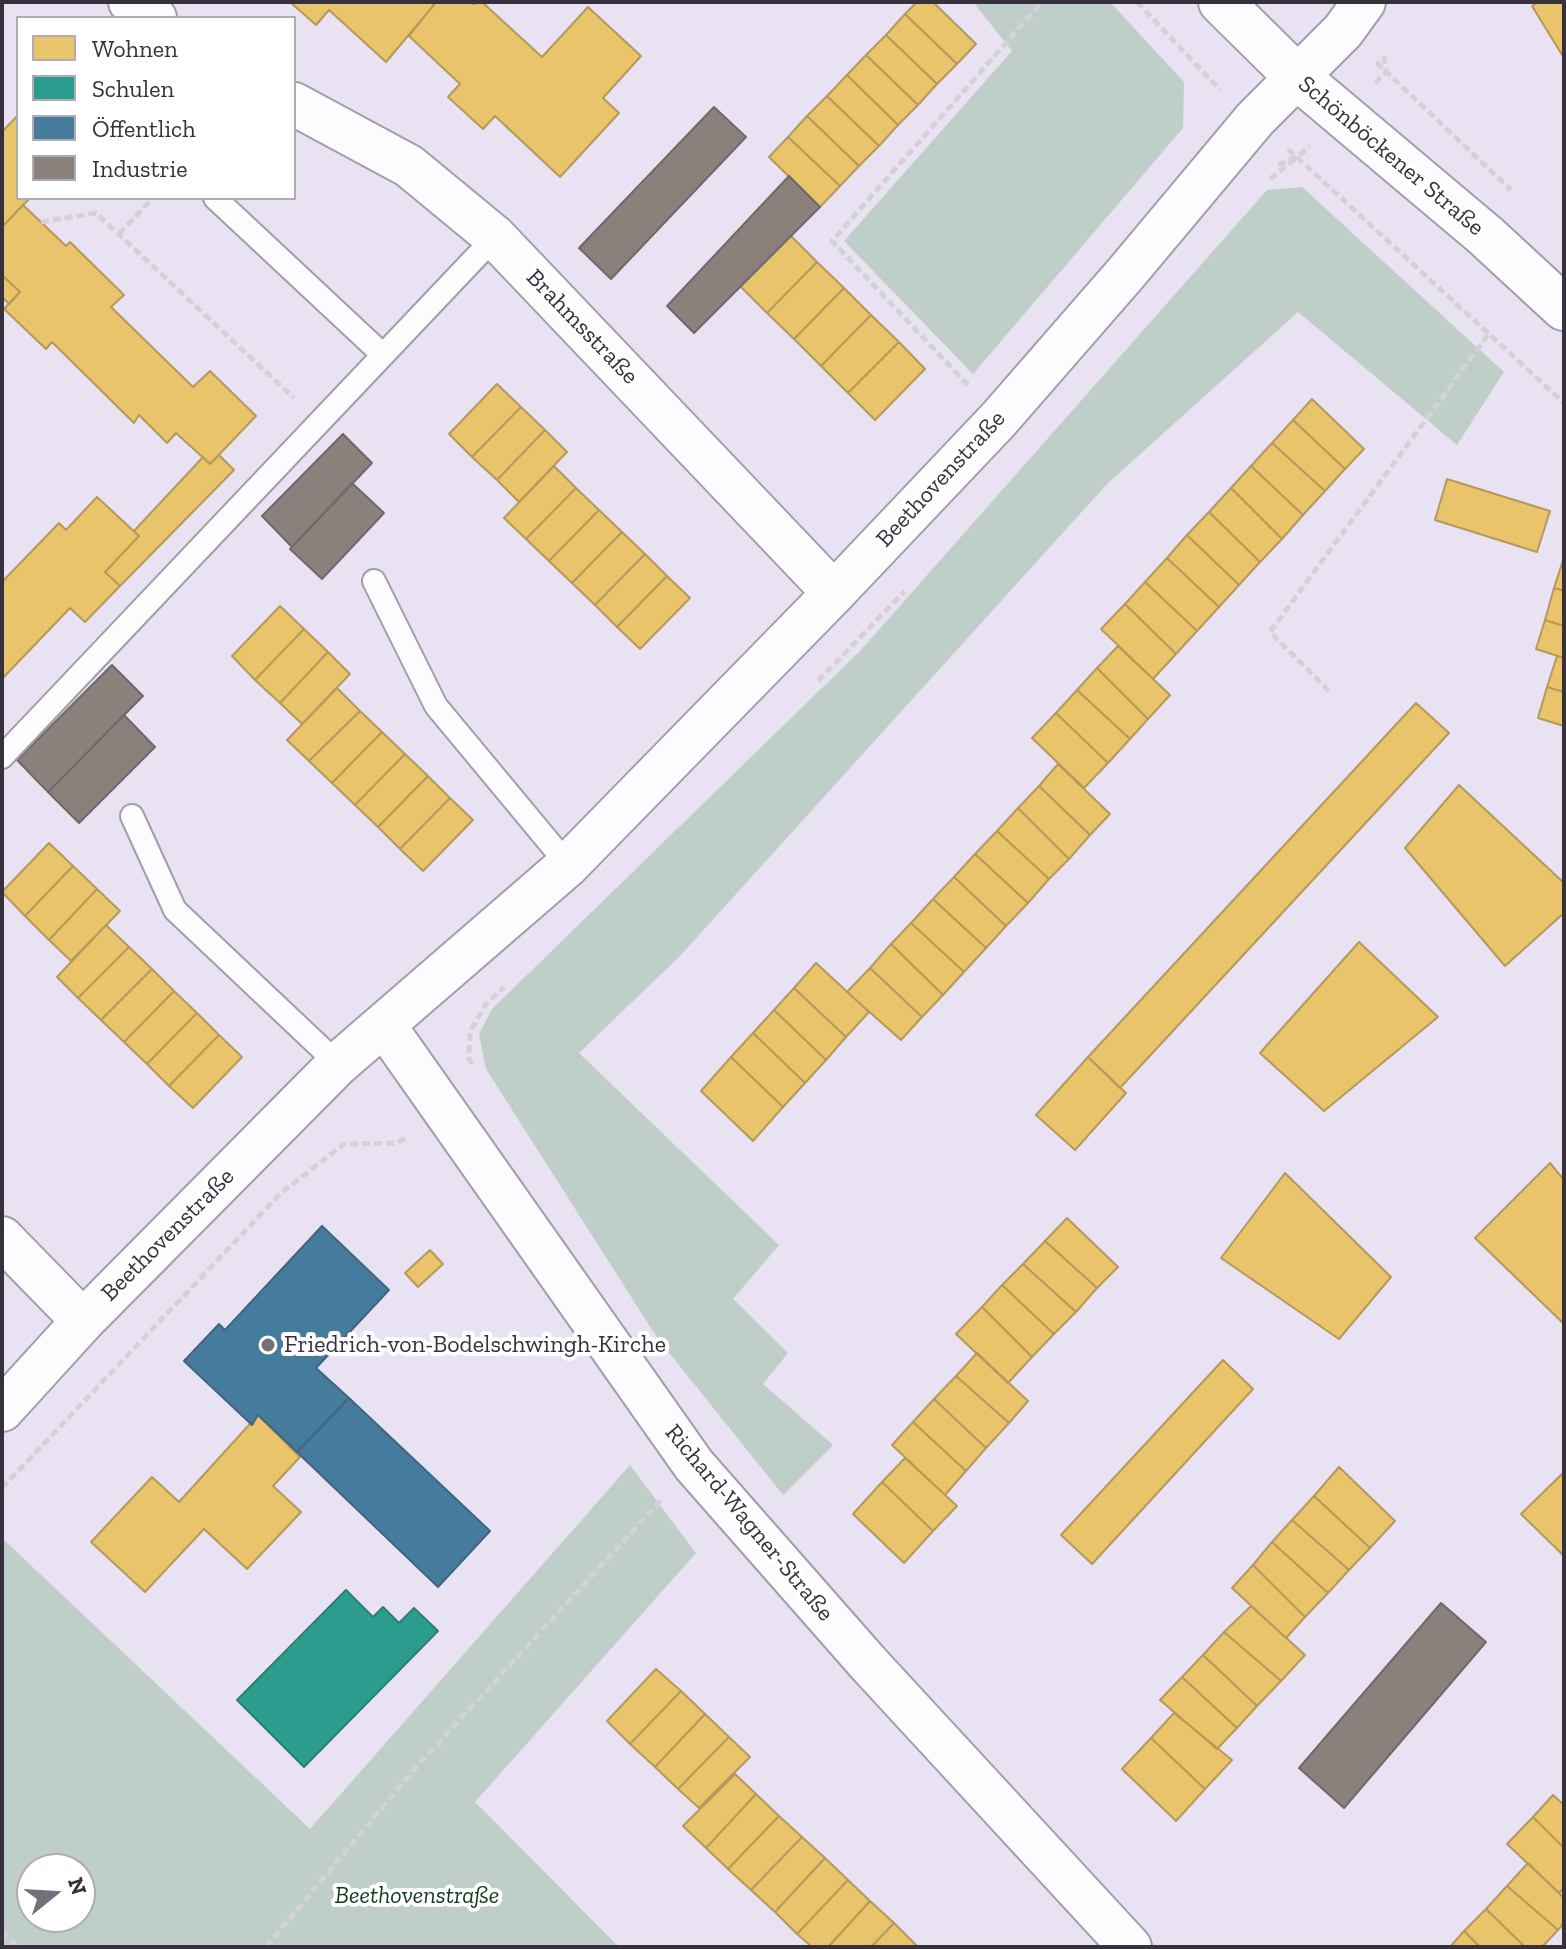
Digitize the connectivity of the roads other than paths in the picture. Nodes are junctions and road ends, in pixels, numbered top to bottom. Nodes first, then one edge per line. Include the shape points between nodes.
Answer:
1 (130, 2) edge
2 (1221, 2) edge
3 (152, 16) edge
4 (1353, 16) edge
5 (1296, 76) junction
6 (296, 105) edge
7 (217, 200) edge
8 (495, 237) junction
9 (1564, 308) edge
10 (383, 355) junction
11 (374, 581) dead end
12 (834, 593) junction
13 (2, 757) edge
14 (132, 816) dead end
15 (568, 865) junction
16 (384, 1025) junction
17 (338, 1064) junction
18 (2, 1238) edge
19 (83, 1321) junction
20 (2, 1410) edge
21 (1130, 1947) edge

1 - 3 street
2 - 5 main road, Schönböckener Straße
4 - 5 street, Beethovenstraße
5 - 9 main road, Schönböckener Straße
5 - 12 street, Beethovenstraße via 999,419
6 - 8 street, Brahmsstraße via 409,166
7 - 10 lane
8 - 10 lane
8 - 12 street, Brahmsstraße
10 - 13 lane
11 - 15 lane via 436,706
12 - 15 street, Beethovenstraße
14 - 17 lane via 175,910
15 - 16 street, Beethovenstraße
16 - 17 street, Beethovenstraße
16 - 21 street, Richard-Wagner-Straße via 694,1465
17 - 19 street, Beethovenstraße
18 - 19 street
19 - 20 street, Beethovenstraße

